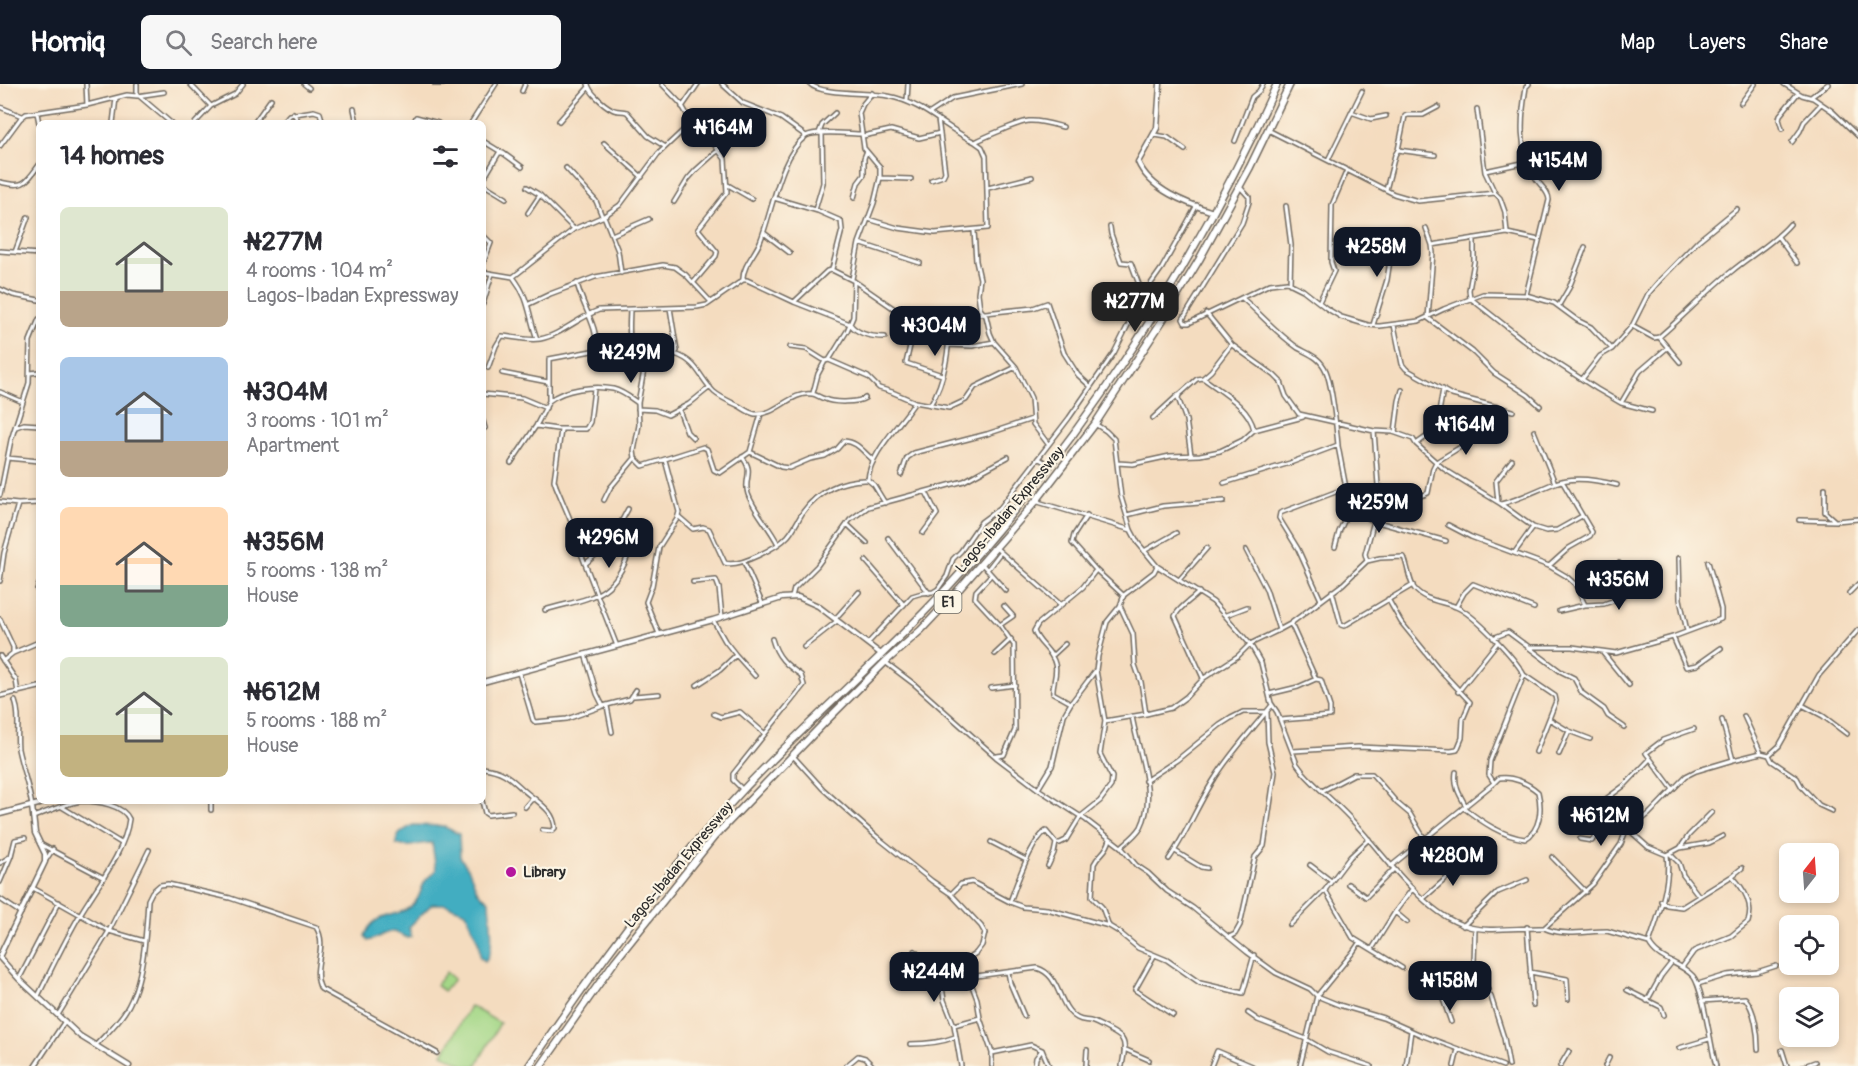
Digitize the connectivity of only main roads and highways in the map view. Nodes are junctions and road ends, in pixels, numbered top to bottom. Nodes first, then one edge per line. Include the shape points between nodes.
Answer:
1 (1277, 84) edge
2 (1290, 84) edge
3 (884, 658) junction
4 (529, 1066) edge
5 (541, 1066) edge

1 - 3 highway, Lagos-Ibadan Expressway / E1 via 1182,268 1080,426 955,579
2 - 3 highway, Lagos-Ibadan Expressway / E1 via 1240,186 1164,318 1095,424 998,550 921,630
3 - 4 highway, Lagos-Ibadan Expressway / E1 via 818,713 742,790 605,955
3 - 5 highway, Lagos-Ibadan Expressway / E1 via 714,837 615,961

